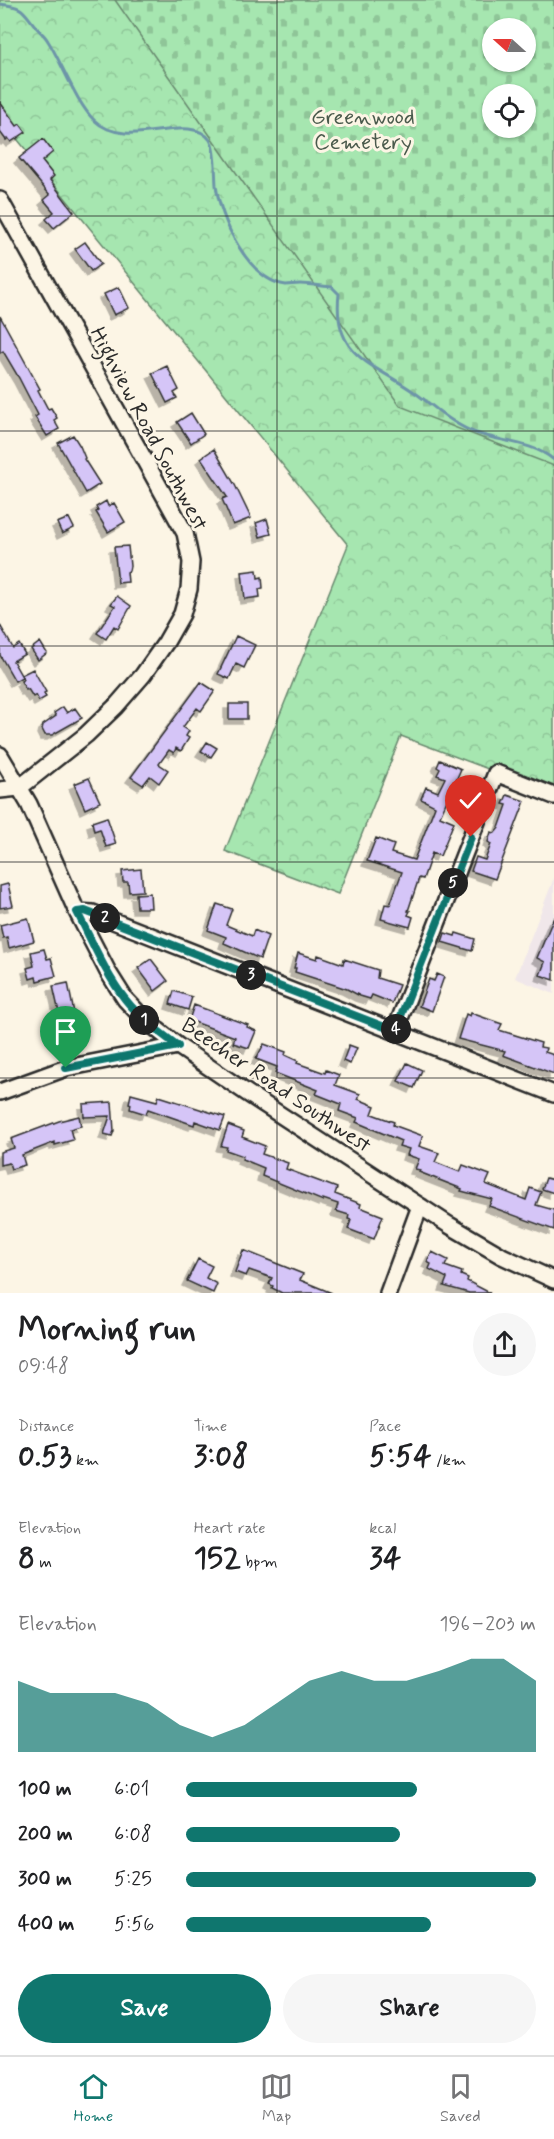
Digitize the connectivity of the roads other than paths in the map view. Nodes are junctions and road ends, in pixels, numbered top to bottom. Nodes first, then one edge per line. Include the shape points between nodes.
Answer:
1 (0, 200) edge
2 (0, 755) edge
3 (19, 788) junction
4 (0, 790) edge
5 (554, 796) edge
6 (77, 912) junction
7 (395, 1031) junction
8 (178, 1046) junction
9 (0, 1092) edge
10 (554, 1094) edge
11 (420, 1206) junction
12 (554, 1280) edge
13 (388, 1293) edge

1 - 3 street, Highview Road Southwest via 185,533 190,562 189,589 182,614 143,675 86,735
2 - 3 street, Beecher Road Southwest
3 - 4 street
3 - 6 street, Beecher Road Southwest
5 - 7 street via 496,773
6 - 7 street via 93,913
6 - 8 street, Beecher Road Southwest via 125,999
7 - 10 street
8 - 9 street via 66,1068
8 - 11 street, Beecher Road Southwest
11 - 12 street, Beecher Road Southwest via 502,1256
11 - 13 street

